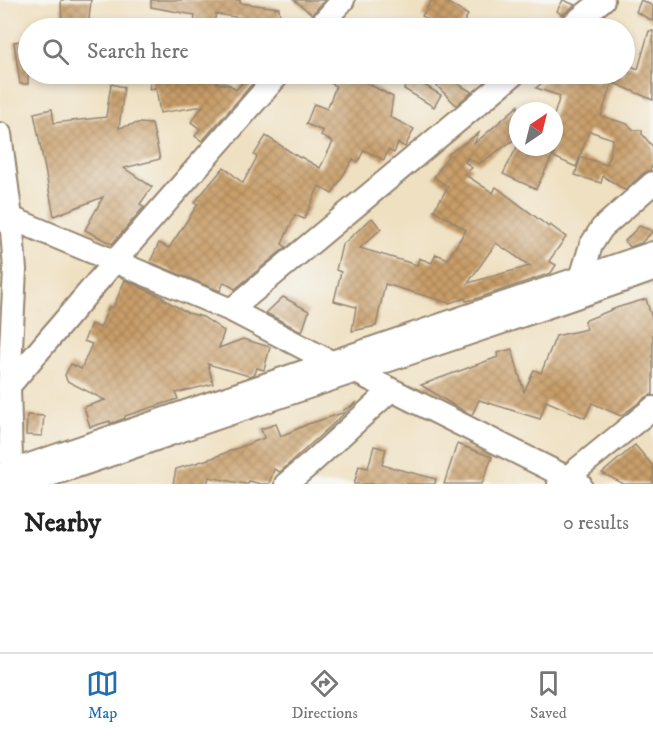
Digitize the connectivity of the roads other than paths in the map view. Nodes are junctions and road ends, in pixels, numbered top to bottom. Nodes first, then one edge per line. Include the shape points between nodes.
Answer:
1 (343, 0) edge
2 (603, 0) edge
3 (327, 18) edge
4 (580, 18) edge
5 (270, 84) edge
6 (502, 84) edge
7 (0, 134) edge
8 (653, 183) edge
9 (6, 218) edge
10 (653, 253) edge
11 (115, 261) junction
12 (653, 270) edge
13 (581, 278) junction
14 (231, 310) junction
15 (332, 362) junction
16 (354, 371) junction
17 (9, 386) junction
18 (391, 390) junction
19 (653, 408) edge
20 (16, 475) edge
21 (569, 482) edge
22 (286, 484) edge

1 - 3 street
2 - 4 street
5 - 11 street
6 - 14 street
7 - 9 street
8 - 13 street via 602,228 591,245
9 - 11 street
9 - 17 street via 15,270
10 - 13 street
11 - 14 street
11 - 17 street
12 - 16 street
13 - 15 street
14 - 15 street
15 - 16 street
15 - 20 street
16 - 18 street
16 - 20 street
17 - 20 street
18 - 21 street
18 - 22 street
19 - 21 street

